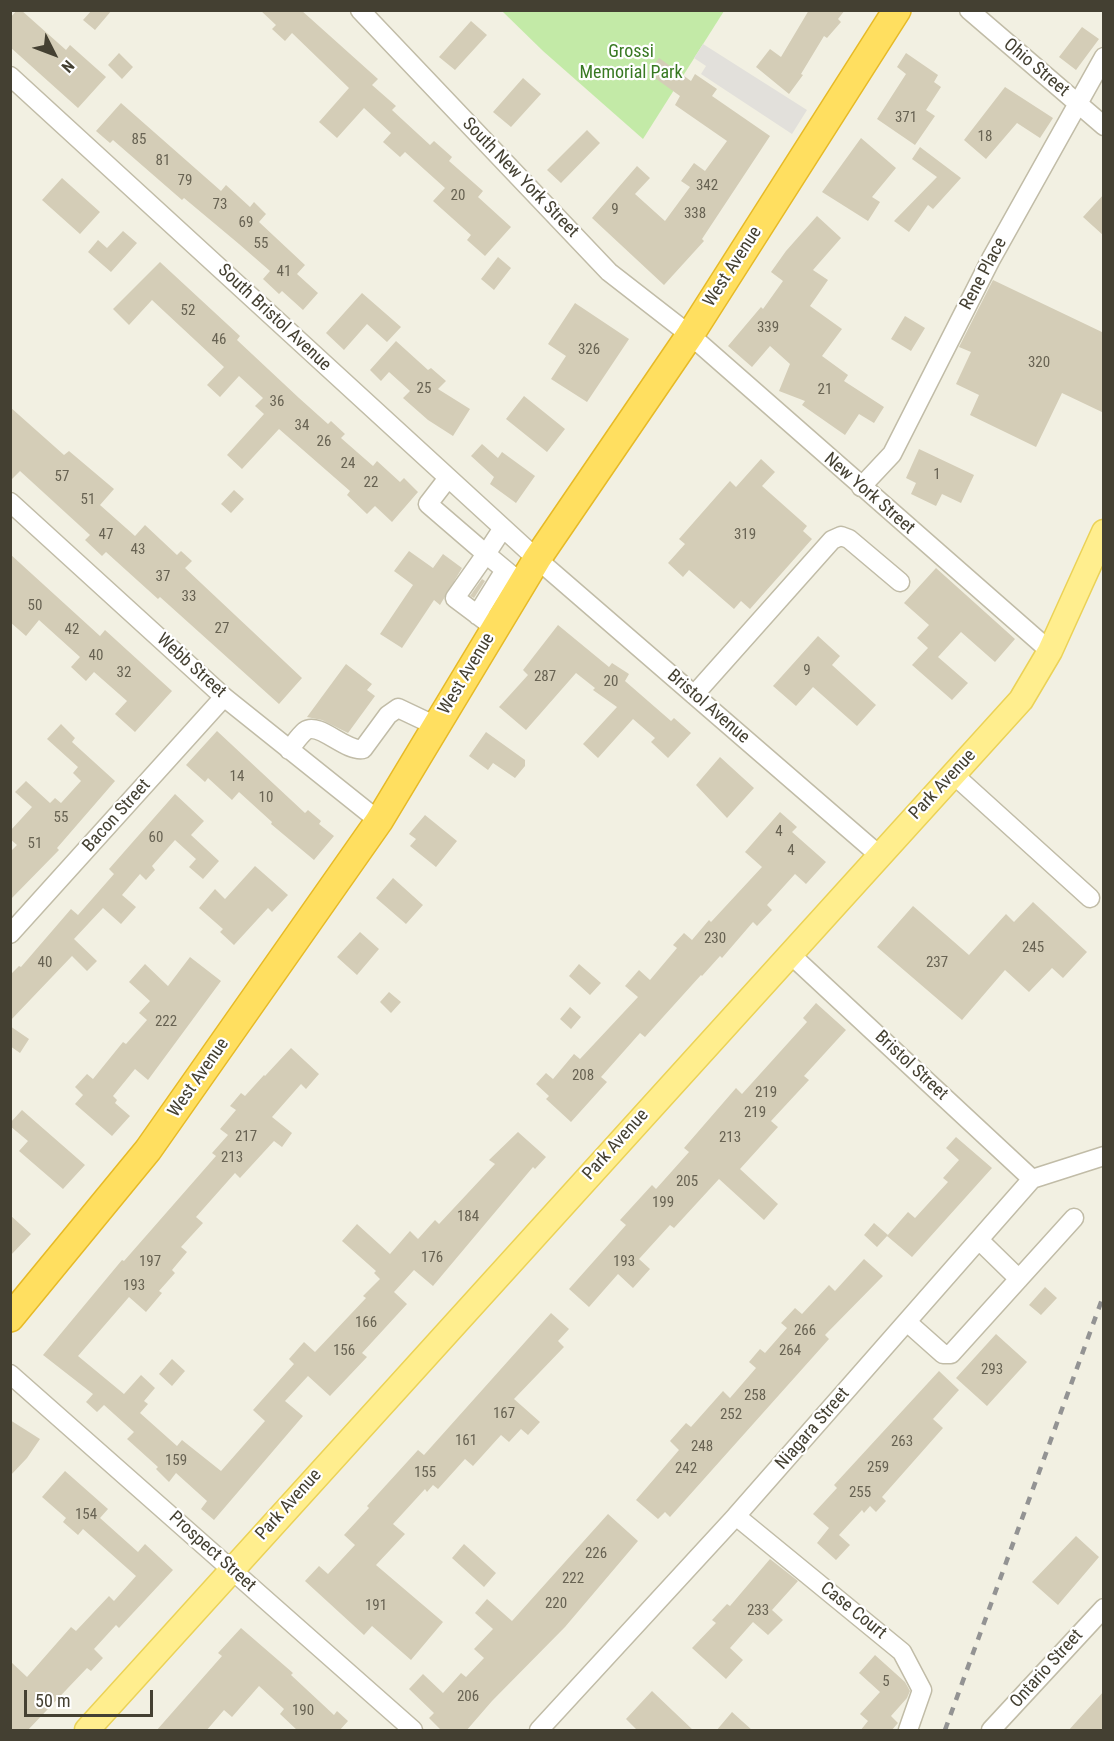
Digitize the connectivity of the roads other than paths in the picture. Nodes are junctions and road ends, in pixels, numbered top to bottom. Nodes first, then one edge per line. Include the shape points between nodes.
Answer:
1 (360, 10) edge
2 (897, 10) edge
3 (969, 10) edge
4 (1104, 57) edge
5 (10, 76) edge
6 (1078, 103) junction
7 (1104, 126) edge
8 (690, 335) junction
9 (448, 478) junction
10 (861, 487) junction
11 (10, 502) edge
12 (503, 528) junction
13 (1104, 532) edge
14 (486, 554) junction
15 (537, 559) junction
16 (514, 577) junction
17 (900, 582) dead end
18 (486, 621) junction
19 (1050, 651) junction
20 (694, 695) junction
21 (224, 698) junction
22 (436, 726) junction
23 (290, 750) junction
24 (953, 774) junction
25 (379, 821) junction
26 (879, 855) junction
27 (1090, 898) dead end
28 (10, 934) edge
29 (790, 954) junction
30 (1104, 1156) edge
31 (1032, 1179) junction
32 (1074, 1218) dead end
33 (979, 1240) junction
34 (1019, 1279) junction
35 (10, 1318) edge
36 (907, 1322) junction
37 (10, 1374) edge
38 (736, 1516) junction
39 (231, 1569) junction
40 (1104, 1608) edge
41 (87, 1731) edge
42 (413, 1731) edge
43 (539, 1731) edge
44 (908, 1731) edge
45 (992, 1731) edge

1 - 8 street, South New York Street via 609,272
2 - 8 highway, West Avenue
3 - 6 street, Ohio Street
4 - 6 street, Rene Place
5 - 9 street, South Bristol Avenue
6 - 7 street, Ohio Street
6 - 10 street, Rene Place via 991,259 892,454
8 - 10 street, New York Street
8 - 15 highway, West Avenue
9 - 12 street, South Bristol Avenue
9 - 14 street via 428,504
10 - 19 street, New York Street
11 - 21 street, Webb Street
12 - 14 street
12 - 15 street, South Bristol Avenue
13 - 19 main road, Park Avenue
14 - 16 street
14 - 18 street via 455,598
15 - 16 highway, West Avenue
15 - 20 street, Bristol Avenue
16 - 18 highway, West Avenue
17 - 20 street via 849,538 832,540
18 - 22 highway, West Avenue
19 - 24 main road, Park Avenue via 1021,700
20 - 26 street, Bristol Avenue
21 - 23 street, Webb Street
21 - 28 street, Bacon Street
22 - 23 street via 398,708 388,715 368,744 356,750 310,729
22 - 25 highway, West Avenue
23 - 25 street, Webb Street
24 - 26 main road, Park Avenue
24 - 27 street
25 - 35 highway, West Avenue via 148,1150
26 - 29 main road, Park Avenue
29 - 31 street, Bristol Street
29 - 39 main road, Park Avenue
30 - 31 street
31 - 33 street, Niagara Street
32 - 34 street
33 - 34 street
33 - 36 street, Niagara Street
34 - 36 street via 951,1354 943,1354
36 - 38 street, Niagara Street
37 - 39 street, Prospect Street
38 - 43 street, Niagara Street
38 - 44 street, Case Court via 902,1652 922,1689
39 - 41 main road, Park Avenue
39 - 42 street, Prospect Street
40 - 45 street, Ontario Street

